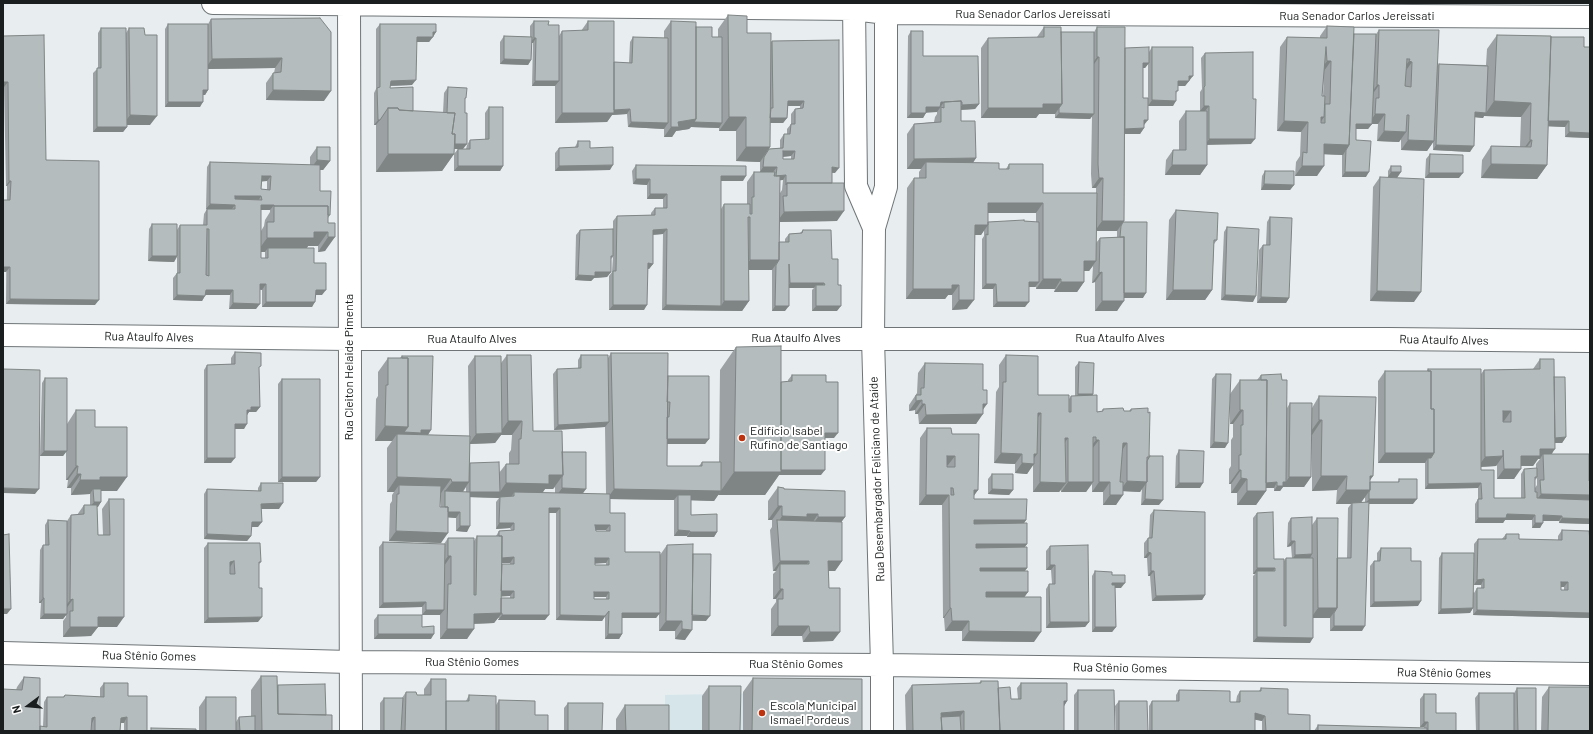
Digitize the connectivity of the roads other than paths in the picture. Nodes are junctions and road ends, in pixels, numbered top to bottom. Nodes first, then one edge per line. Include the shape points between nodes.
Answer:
1 (213, 3) edge
2 (349, 4) edge
3 (854, 6) edge
4 (886, 8) edge
5 (1590, 17) edge
6 (874, 228) junction
7 (3, 335) edge
8 (873, 338) junction
9 (349, 339) junction
10 (1590, 342) edge
11 (3, 653) edge
12 (350, 662) junction
13 (882, 665) junction
14 (1590, 674) edge
15 (352, 731) edge
16 (882, 731) edge

1 - 2 street, Rua Senador Carlos Jereissati
2 - 3 street, Rua Senador Carlos Jereissati
2 - 9 street, Rua Cleiton Helaide Pimenta
3 - 4 street, Rua Senador Carlos Jereissati
3 - 6 street, Rua Desembargador Feliciano de Ataíde via 856,186
4 - 5 street, Rua Senador Carlos Jereissati
4 - 6 street, Rua Desembargador Feliciano de Ataíde via 886,187
6 - 8 street, Rua Desembargador Feliciano de Ataíde
7 - 9 street, Rua Ataulfo Alves
8 - 9 street, Rua Ataulfo Alves
8 - 10 street, Rua Ataulfo Alves
8 - 13 street, Rua Desembargador Feliciano de Ataíde
9 - 12 street, Rua Cleiton Helaide Pimenta
11 - 12 street, Rua Stênio Gomes
12 - 13 street, Rua Stênio Gomes
12 - 15 street, Rua Cleiton Helaide Pimenta
13 - 14 street, Rua Stênio Gomes
13 - 16 street, Rua Desembargador Feliciano de Ataíde

